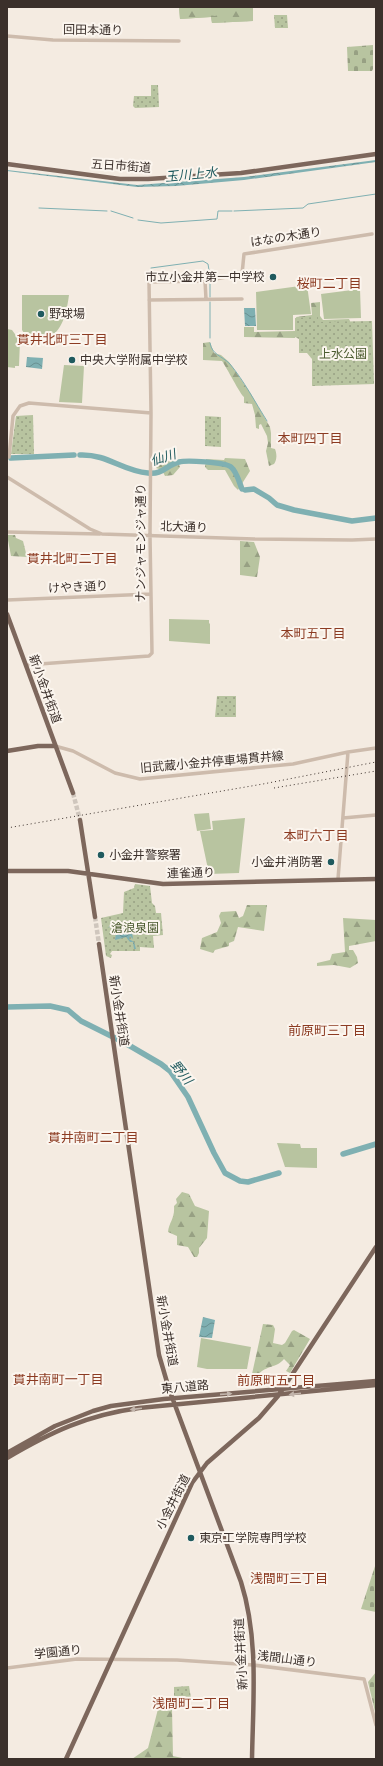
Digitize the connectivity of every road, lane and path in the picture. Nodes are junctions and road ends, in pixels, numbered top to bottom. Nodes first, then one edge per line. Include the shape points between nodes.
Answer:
1 (7, 36) edge
2 (179, 41) dead end
3 (376, 154) edge
4 (7, 164) edge
5 (372, 234) dead end
6 (205, 281) junction
7 (149, 282) joint
8 (242, 299) dead end
9 (149, 300) junction
10 (206, 300) junction
11 (152, 413) junction
12 (9, 457) dead end
13 (7, 477) edge
14 (7, 532) edge
15 (102, 534) junction
16 (150, 536) junction
17 (376, 539) edge
18 (151, 594) junction
19 (7, 600) edge
20 (7, 614) edge
21 (26, 665) junction
22 (55, 746) junction
23 (376, 748) edge
24 (7, 751) edge
25 (348, 752) junction
26 (73, 793) tunnel mouth
27 (376, 815) edge
28 (343, 818) junction
29 (80, 820) tunnel mouth
30 (7, 871) edge
31 (89, 874) junction
32 (338, 879) junction
33 (376, 879) edge
34 (95, 917) tunnel mouth
35 (99, 944) tunnel mouth
36 (376, 1247) edge
37 (376, 1381) edge
38 (376, 1385) edge
39 (283, 1390) junction
40 (278, 1396) junction
41 (173, 1398) junction
42 (262, 1398) junction
43 (175, 1405) junction
44 (268, 1408) junction
45 (7, 1453) edge
46 (7, 1458) edge
47 (200, 1472) junction
48 (112, 1659) junction
49 (253, 1665) junction
50 (7, 1668) edge
51 (376, 1725) edge
52 (66, 1759) edge
53 (252, 1759) edge

1 - 2 street, 回田本通り via 53,40
3 - 4 main road, 五日市街道 via 179,178 120,179
5 - 6 street, はなの木通り via 244,254 242,274
6 - 7 street, はなの木通り
6 - 10 street
7 - 9 street, ナンジャモンジャ通り
8 - 10 street
9 - 10 street
9 - 11 street, ナンジャモンジャ通り
11 - 12 street via 24,404 13,416
11 - 16 street, ナンジャモンジャ通り
13 - 15 street, 北大通り
14 - 15 street
15 - 16 street, 北大通り
16 - 17 street, 北大通り
16 - 18 street, ナンジャモンジャ通り
18 - 19 street, けやき通り
18 - 21 street, ナンジャモンジャ通り via 150,655
20 - 21 main road, 新小金井街道
21 - 22 main road, 新小金井街道
22 - 24 main road
22 - 25 street, 旧武蔵小金井停車場貫井線 via 73,751 115,773 140,779 293,764
22 - 26 main road, 新小金井街道
23 - 25 street, 旧武蔵小金井停車場貫井線
25 - 28 street
27 - 28 street
28 - 32 street
29 - 31 main road
30 - 31 main road, 連雀通り via 68,871
31 - 32 main road, 連雀通り via 163,884
31 - 34 main road
32 - 33 main road, 連雀通り
35 - 41 main road, 新小金井街道 via 156,1344
36 - 39 main road, 小金井街道
37 - 39 main road, 東八道路
38 -> 40 main road, 東八道路
39 - 40 main road, 小金井街道
41 -> 39 main road, 東八道路
40 - 42 main road, 東八道路
40 - 44 main road, 小金井街道
41 - 43 main road, 新小金井街道
41 - 45 main road, 東八道路 via 94,1411 55,1426
42 - 43 main road, 東八道路
42 - 44 main road via 268,1402
43 -> 46 main road, 東八道路 via 130,1410 78,1422 52,1432
43 - 47 main road, 新小金井街道
44 - 47 main road, 小金井街道
47 - 48 main road, 小金井街道 via 186,1493
47 - 49 main road, 新小金井街道 via 246,1595
48 - 49 street, 浅間山通り via 183,1660
48 - 50 street, 学園通り via 69,1660
48 - 52 main road, 小金井街道
49 - 51 street, 浅間山通り via 364,1679
49 - 53 main road, 新小金井街道

